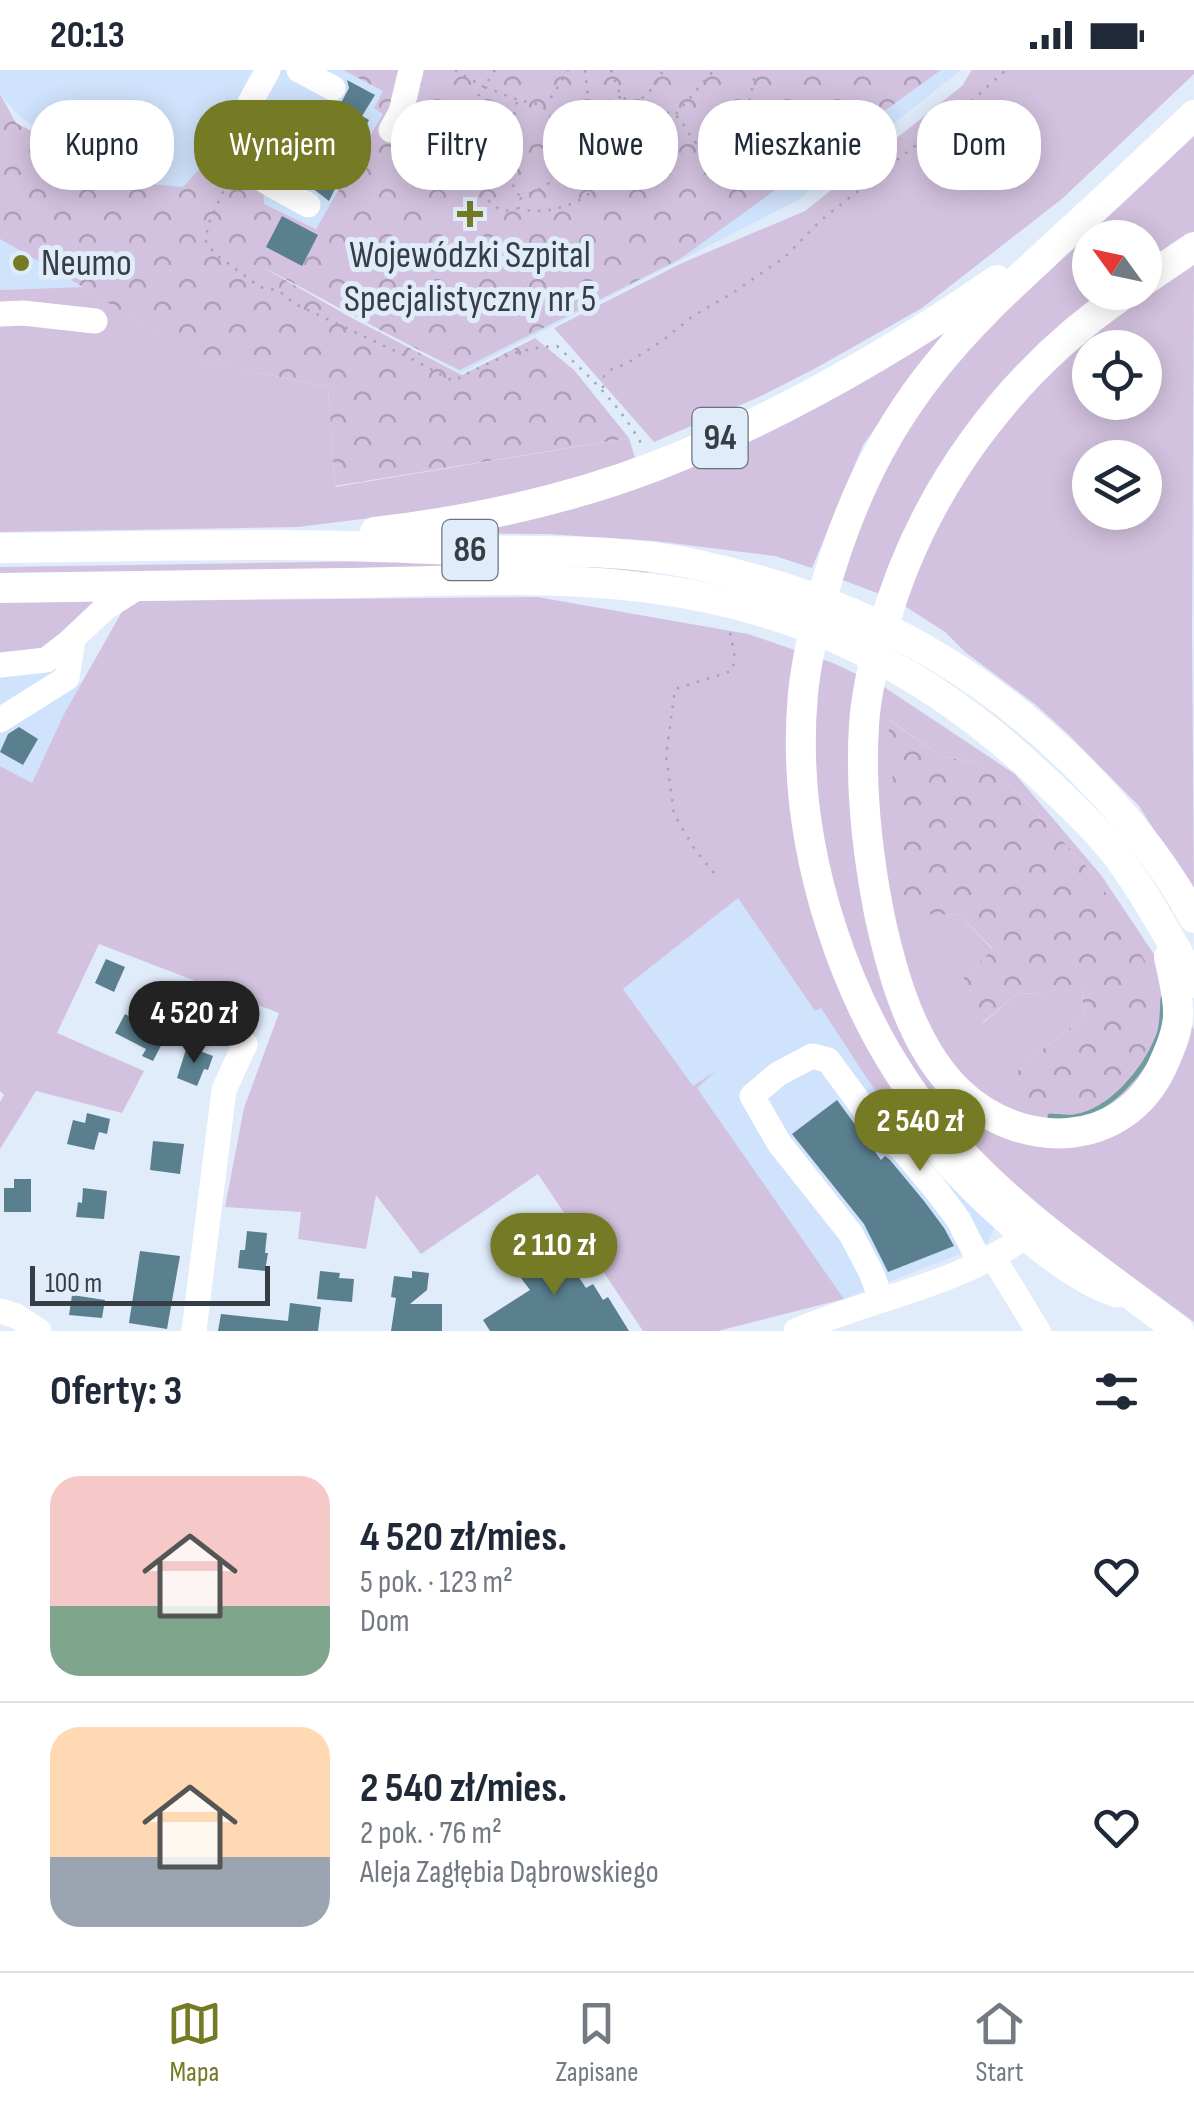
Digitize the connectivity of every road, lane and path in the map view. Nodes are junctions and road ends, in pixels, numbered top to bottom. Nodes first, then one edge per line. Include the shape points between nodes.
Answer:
1 (268, 70) edge
2 (299, 70) edge
3 (411, 70) edge
4 (456, 70) edge
5 (495, 70) edge
6 (568, 70) edge
7 (585, 70) edge
8 (611, 70) edge
9 (663, 70) edge
10 (714, 70) edge
11 (755, 70) edge
12 (1006, 70) edge
13 (484, 87) junction
14 (334, 88) dead end
15 (621, 97) junction
16 (253, 100) edge
17 (404, 100) edge
18 (518, 100) edge
19 (588, 100) edge
20 (608, 100) edge
21 (629, 100) edge
22 (640, 100) edge
23 (523, 101) edge
24 (542, 106) joint
25 (678, 112) edge
26 (1194, 115) edge
27 (678, 119) edge
28 (543, 186) edge
29 (224, 190) edge
30 (283, 190) edge
31 (516, 190) edge
32 (593, 190) edge
33 (522, 198) junction
34 (308, 205) dead end
35 (518, 208) junction
36 (1082, 220) edge
37 (1072, 227) edge
38 (1072, 230) edge
39 (1194, 247) edge
40 (1162, 269) edge
41 (1100, 310) edge
42 (0, 314) edge
43 (95, 322) dead end
44 (603, 390) junction
45 (655, 466) junction
46 (282, 545) junction
47 (0, 548) edge
48 (140, 586) junction
49 (0, 588) edge
50 (762, 597) junction
51 (724, 601) junction
52 (72, 640) junction
53 (0, 664) edge
54 (0, 720) edge
55 (714, 873) dead end
56 (1194, 918) edge
57 (1163, 930) junction
58 (1194, 983) edge
59 (245, 1044) dead end
60 (892, 1060) junction
61 (1024, 1237) junction
62 (987, 1260) junction
63 (882, 1299) junction
64 (1141, 1302) junction
65 (0, 1311) edge
66 (40, 1331) edge
67 (194, 1331) edge
68 (796, 1331) edge
69 (1038, 1331) edge
70 (1179, 1331) edge

1 - 16 street
2 - 14 street
3 - 17 street
4 - 13 path
5 - 13 path
6 - 24 path
7 - 19 path
8 - 15 path
9 - 22 path
10 - 25 path
11 - 27 path via 742,122 720,148 695,142
12 - 44 path via 820,220 785,257 612,369
13 - 18 path
13 - 35 path via 474,100 465,160 490,203 504,211
15 - 20 path
15 - 21 path
23 - 24 path
26 - 36 main road, 94
28 - 33 path
29 - 44 path via 205,240 260,287 453,381 502,356 557,346
30 - 34 street
31 - 33 path
32 - 35 path via 554,210
33 - 35 path
37 - 45 main road, 94 via 900,343 774,414
38 - 60 main road via 982,315 890,431 846,519 813,631 802,698 812,852 850,978
39 - 40 main road
41 - 57 main road via 987,423 932,504 898,580 876,655 862,787 872,876 906,1005 954,1087 1013,1127 1051,1133 1094,1128 1147,1092 1178,1018
42 - 43 street
44 - 45 path
45 - 46 main road, 94 via 458,520
46 - 47 main road, 86
46 - 50 main road, 86 via 636,556 688,563
48 - 49 main road, 86
48 - 51 main road, 86 via 588,582
48 - 52 street
50 - 51 main road, 86
50 - 56 main road, 86 via 803,594 868,621 937,656 1034,727 1116,807
50 - 57 main road, 86 via 894,665 1006,744 1114,852
51 - 55 path via 732,671 675,689 666,756 674,814
52 - 53 street via 46,660
52 - 54 street via 67,678 38,708
57 - 58 main road, 86
59 - 67 street via 224,1090
60 - 61 street via 909,1109 948,1165
60 - 64 main road via 940,1130 983,1175
61 - 62 street
61 - 64 street via 1103,1290
62 - 63 street
62 - 63 street via 828,1060 812,1056 752,1096 778,1142 850,1234
62 - 69 street
63 - 68 street
64 - 70 main road
65 - 66 street

